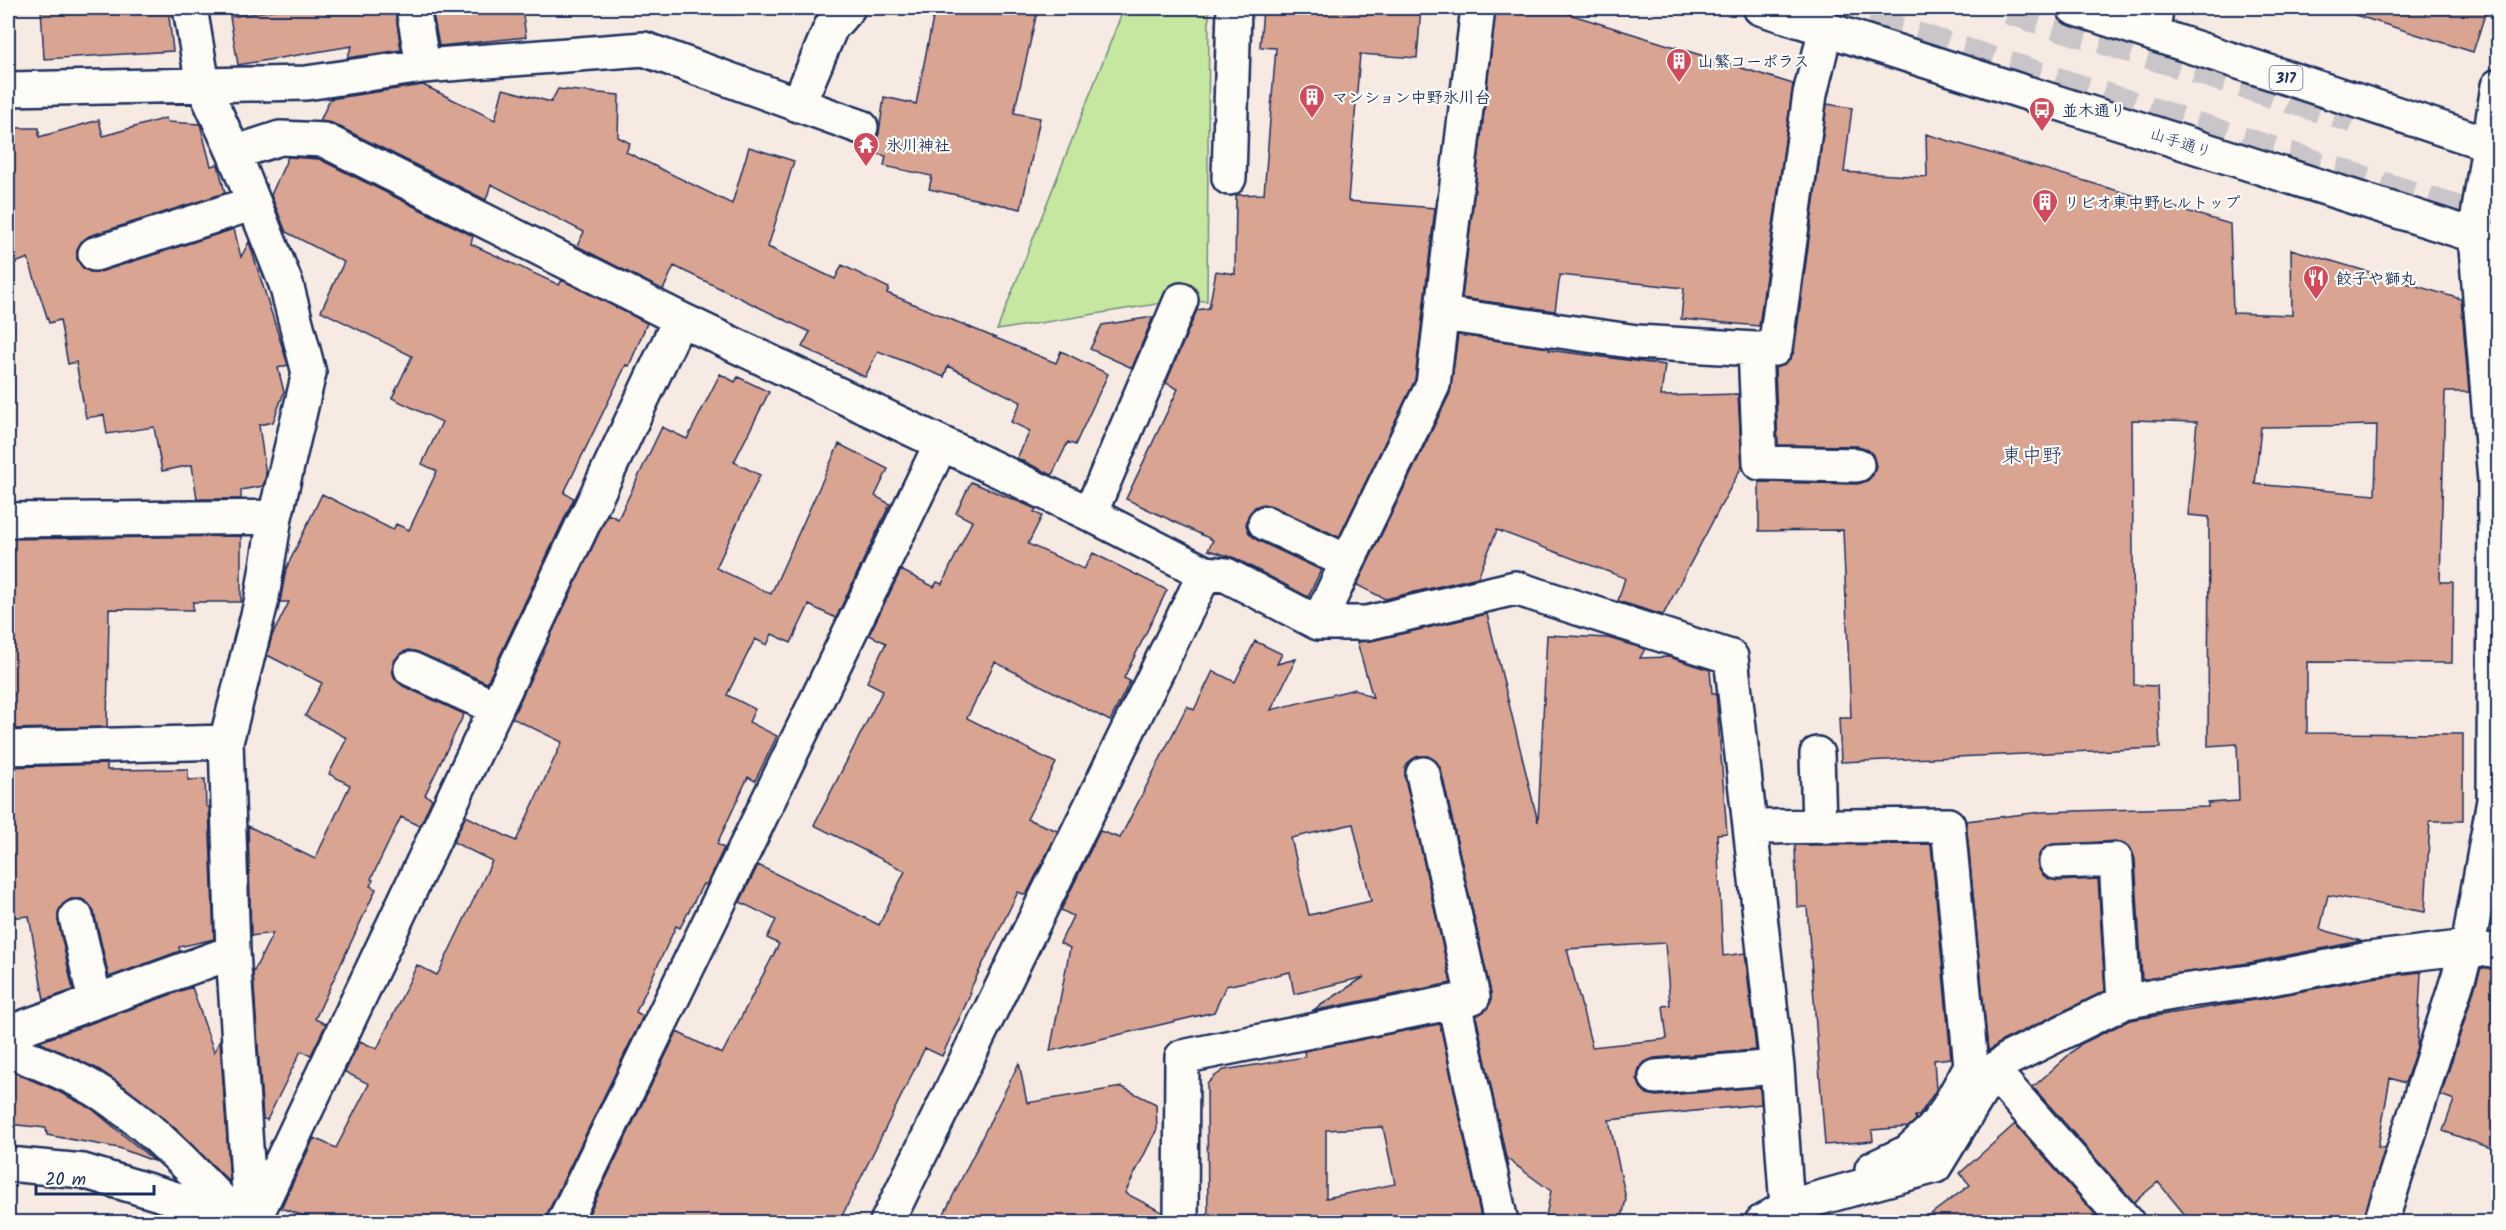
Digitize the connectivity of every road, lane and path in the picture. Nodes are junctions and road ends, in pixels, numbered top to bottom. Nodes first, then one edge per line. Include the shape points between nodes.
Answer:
1 (190, 8) edge
2 (413, 8) edge
3 (848, 8) edge
4 (1234, 8) edge
5 (1478, 8) edge
6 (1760, 8) edge
7 (2074, 8) edge
8 (2154, 21) edge
9 (1826, 28) junction
10 (423, 66) junction
11 (202, 85) junction
12 (2499, 86) edge
13 (8, 90) edge
14 (798, 105) junction
15 (861, 127) dead end
16 (2494, 146) edge
17 (234, 153) junction
18 (1229, 178) dead end
19 (254, 203) junction
20 (2487, 240) edge
21 (95, 254) dead end
22 (1181, 300) dead end
23 (1442, 314) junction
24 (680, 319) junction
25 (1755, 349) junction
26 (941, 444) junction
27 (1857, 465) dead end
28 (1090, 514) junction
29 (275, 516) junction
30 (8, 520) edge
31 (1265, 523) dead end
32 (1348, 562) junction
33 (1205, 573) junction
34 (1318, 624) junction
35 (411, 669) dead end
36 (2497, 704) edge
37 (496, 708) junction
38 (226, 742) junction
39 (8, 748) edge
40 (1817, 754) dead end
41 (1423, 774) dead end
42 (1819, 825) junction
43 (1751, 827) junction
44 (2056, 862) dead end
45 (76, 917) dead end
46 (2483, 949) edge
47 (233, 952) junction
48 (95, 1001) junction
49 (1454, 1002) junction
50 (2124, 1002) junction
51 (8, 1033) edge
52 (8, 1050) edge
53 (1777, 1067) junction
54 (1993, 1071) junction
55 (1656, 1077) dead end
56 (8, 1164) edge
57 (1865, 1186) junction
58 (1774, 1215) edge
59 (247, 1221) edge
60 (564, 1222) edge
61 (887, 1222) edge
62 (1181, 1222) edge
63 (1501, 1222) edge
64 (2127, 1222) edge
65 (2381, 1222) edge

1 - 11 street
2 - 10 street
3 - 14 street via 831,27
4 - 18 street
5 - 23 street
6 - 9 street, 山手通り
7 - 8 street, 317
8 - 16 street, 317
9 - 20 street, 山手通り
9 - 25 street via 1810,94 1775,349
10 - 11 street via 306,82
10 - 14 street via 644,49
11 - 13 street
11 - 17 street
12 - 16 street
14 - 15 street
16 - 20 street
17 - 19 street
17 - 24 street via 280,138 324,140
19 - 21 street
19 - 29 street via 285,284 309,373
20 - 36 street
22 - 28 street
23 - 25 street via 1637,342
23 - 32 street via 1433,385
24 - 26 street
24 - 37 street
25 - 27 street via 1761,463
26 - 28 street
26 - 60 street
28 - 33 street
29 - 30 street
29 - 38 street via 261,603
31 - 32 street
32 - 34 street
33 - 34 street via 1226,575
33 - 61 street
34 - 43 street via 1366,623 1515,588 1731,657
35 - 37 street
36 - 46 street
37 - 59 street
38 - 39 street
38 - 47 street
40 - 42 street
41 - 49 street via 1473,997
42 - 43 street
42 - 57 street via 1948,825 1971,1066 1932,1130 1908,1152 1871,1170
43 - 53 street
44 - 50 street via 2116,860
45 - 48 street
46 - 50 street via 2369,959
46 - 65 street
47 - 48 street
47 - 59 street
48 - 51 street
49 - 62 street via 1182,1057
49 - 63 street
50 - 54 street via 2010,1058
52 - 59 street via 71,1076 114,1101
53 - 55 street
53 - 58 street
54 - 57 street via 1935,1166
54 - 64 street
56 - 59 street via 83,1171
57 - 58 street

